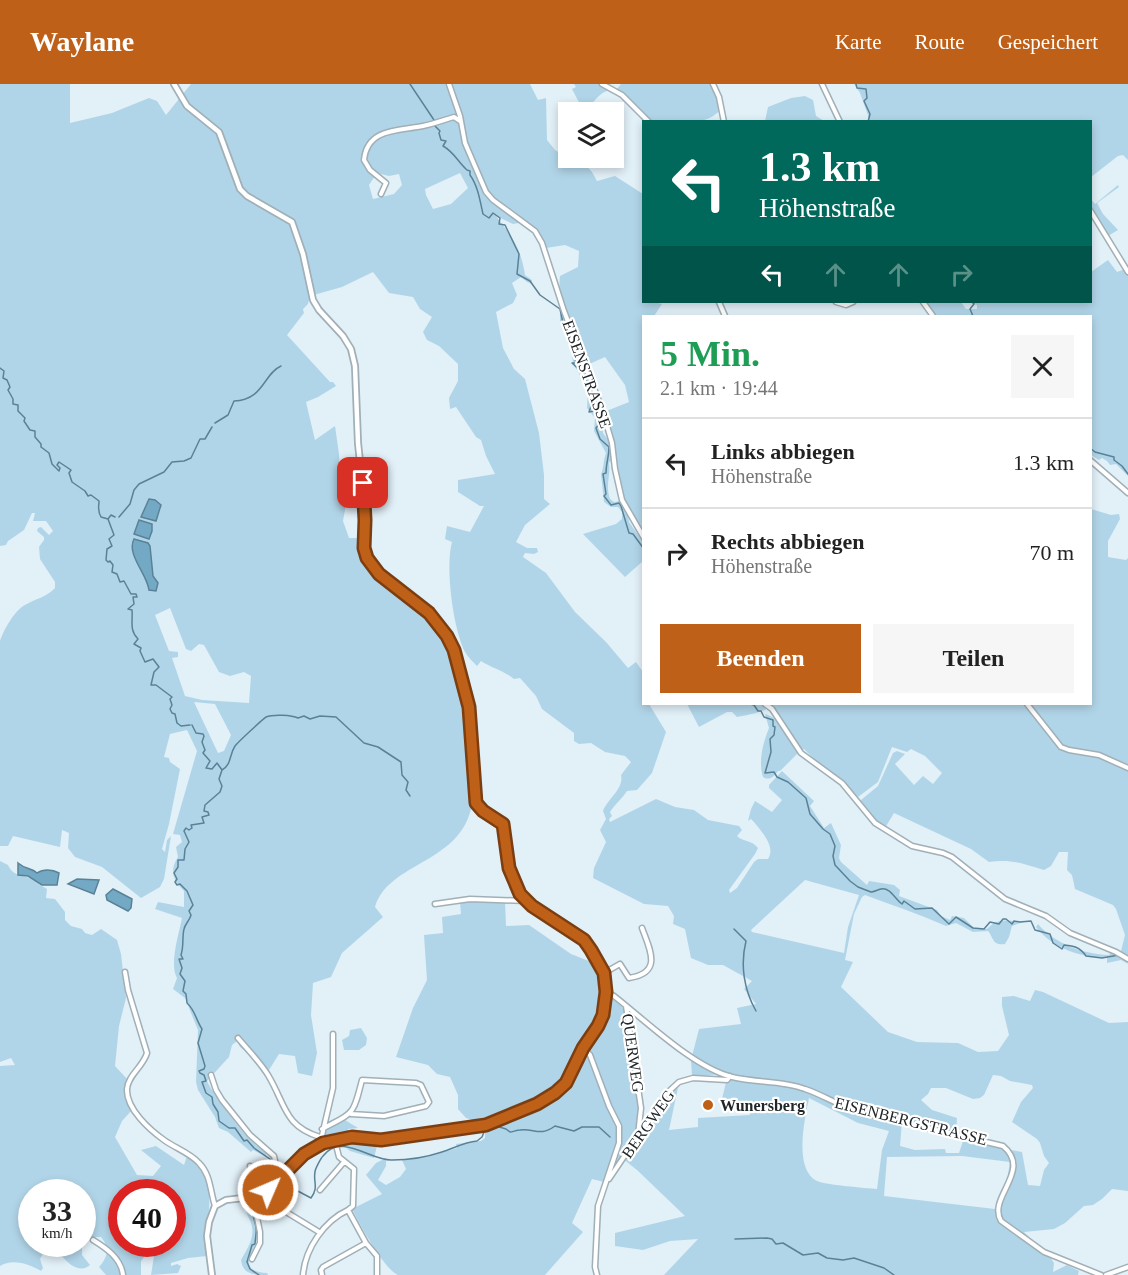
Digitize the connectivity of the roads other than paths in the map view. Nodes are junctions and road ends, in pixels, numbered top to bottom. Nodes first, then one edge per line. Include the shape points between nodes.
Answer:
1 (174, 84) edge
2 (449, 84) edge
3 (602, 84) edge
4 (713, 84) edge
5 (822, 84) edge
6 (646, 120) edge
7 (724, 120) edge
8 (839, 120) edge
9 (461, 121) junction
10 (381, 194) dead end
11 (1092, 213) edge
12 (1128, 272) edge
13 (1092, 462) edge
14 (1128, 493) edge
15 (642, 535) edge
16 (766, 705) edge
17 (1028, 705) edge
18 (1128, 768) edge
19 (526, 901) junction
20 (435, 904) dead end
21 (642, 928) dead end
22 (1124, 957) edge
23 (125, 972) dead end
24 (604, 973) junction
25 (606, 992) junction
26 (626, 1005) junction
27 (333, 1034) dead end
28 (238, 1038) dead end
29 (583, 1048) junction
30 (211, 1075) dead end
31 (730, 1076) junction
32 (351, 1114) junction
33 (322, 1129) junction
34 (637, 1136) junction
35 (321, 1137) junction
36 (336, 1143) junction
37 (320, 1144) junction
38 (344, 1162) junction
39 (250, 1166) dead end
40 (277, 1181) junction
41 (607, 1181) junction
42 (320, 1190) dead end
43 (261, 1198) junction
44 (215, 1206) junction
45 (348, 1210) junction
46 (319, 1232) junction
47 (96, 1242) edge
48 (366, 1243) junction
49 (252, 1259) dead end
50 (1128, 1267) edge
51 (123, 1275) edge
52 (212, 1275) edge
53 (303, 1275) edge
54 (322, 1275) edge
55 (377, 1275) edge
56 (597, 1275) edge
57 (1101, 1275) edge
58 (1106, 1275) edge

1 - 19 street via 187,106 219,132 240,189 292,222 313,300 351,349 365,554 379,574 422,607 454,650 469,707 476,803 503,824 509,868
2 - 9 street, EISENSTRASSE
3 - 6 street via 622,96
4 - 7 street
5 - 8 street
9 - 10 street via 454,117 374,138 364,160 386,183
9 - 15 street, EISENSTRASSE via 466,148 490,197 538,235 603,409 622,500
11 - 12 street
13 - 14 street
16 - 22 street via 801,753 842,783 880,826 912,846 948,855 1005,899
17 - 18 street via 1061,747 1099,755
19 - 20 street via 470,899
19 - 24 street via 584,940
21 - 24 street via 653,957 645,973 629,978 620,964
23 - 44 street via 147,1053 129,1082 129,1100 139,1117 158,1135 200,1163
24 - 25 street
25 - 26 street, EISENBERGSTRASSE
25 - 29 street via 603,1015
26 - 31 street, EISENBERGSTRASSE via 682,1049
26 - 34 street, QUERWEG via 641,1108
27 - 33 street via 333,1088
28 - 35 street via 267,1074 294,1124
29 - 36 street via 561,1089 497,1121 381,1140 352,1137
29 - 41 street via 590,1055 619,1126 619,1143
30 - 40 street via 222,1100 250,1135 274,1156
31 - 34 street, BERGWEG via 727,1080 693,1078 679,1082
31 - 57 street, EISENBERGSTRASSE via 799,1087 852,1109 1001,1145 1011,1155 1013,1168 999,1205 998,1214 1005,1224 1044,1252
32 - 32 street via 362,1080 418,1083 428,1104 384,1116
32 - 33 street
33 - 35 street
34 - 41 street, BERGWEG
35 - 37 street
36 - 37 street
36 - 38 street via 336,1151
37 - 40 street
38 - 42 street
38 - 45 street via 354,1169 353,1206
39 - 43 street
40 - 43 street
41 - 56 street via 598,1206
43 - 44 street via 226,1200
43 - 46 street
43 - 49 street via 264,1204 255,1208 260,1240
44 - 52 street via 207,1236
45 - 46 street
45 - 48 street
46 - 53 street
47 - 51 street via 117,1260
48 - 54 street via 323,1267
48 - 55 street via 377,1256
50 - 58 street

